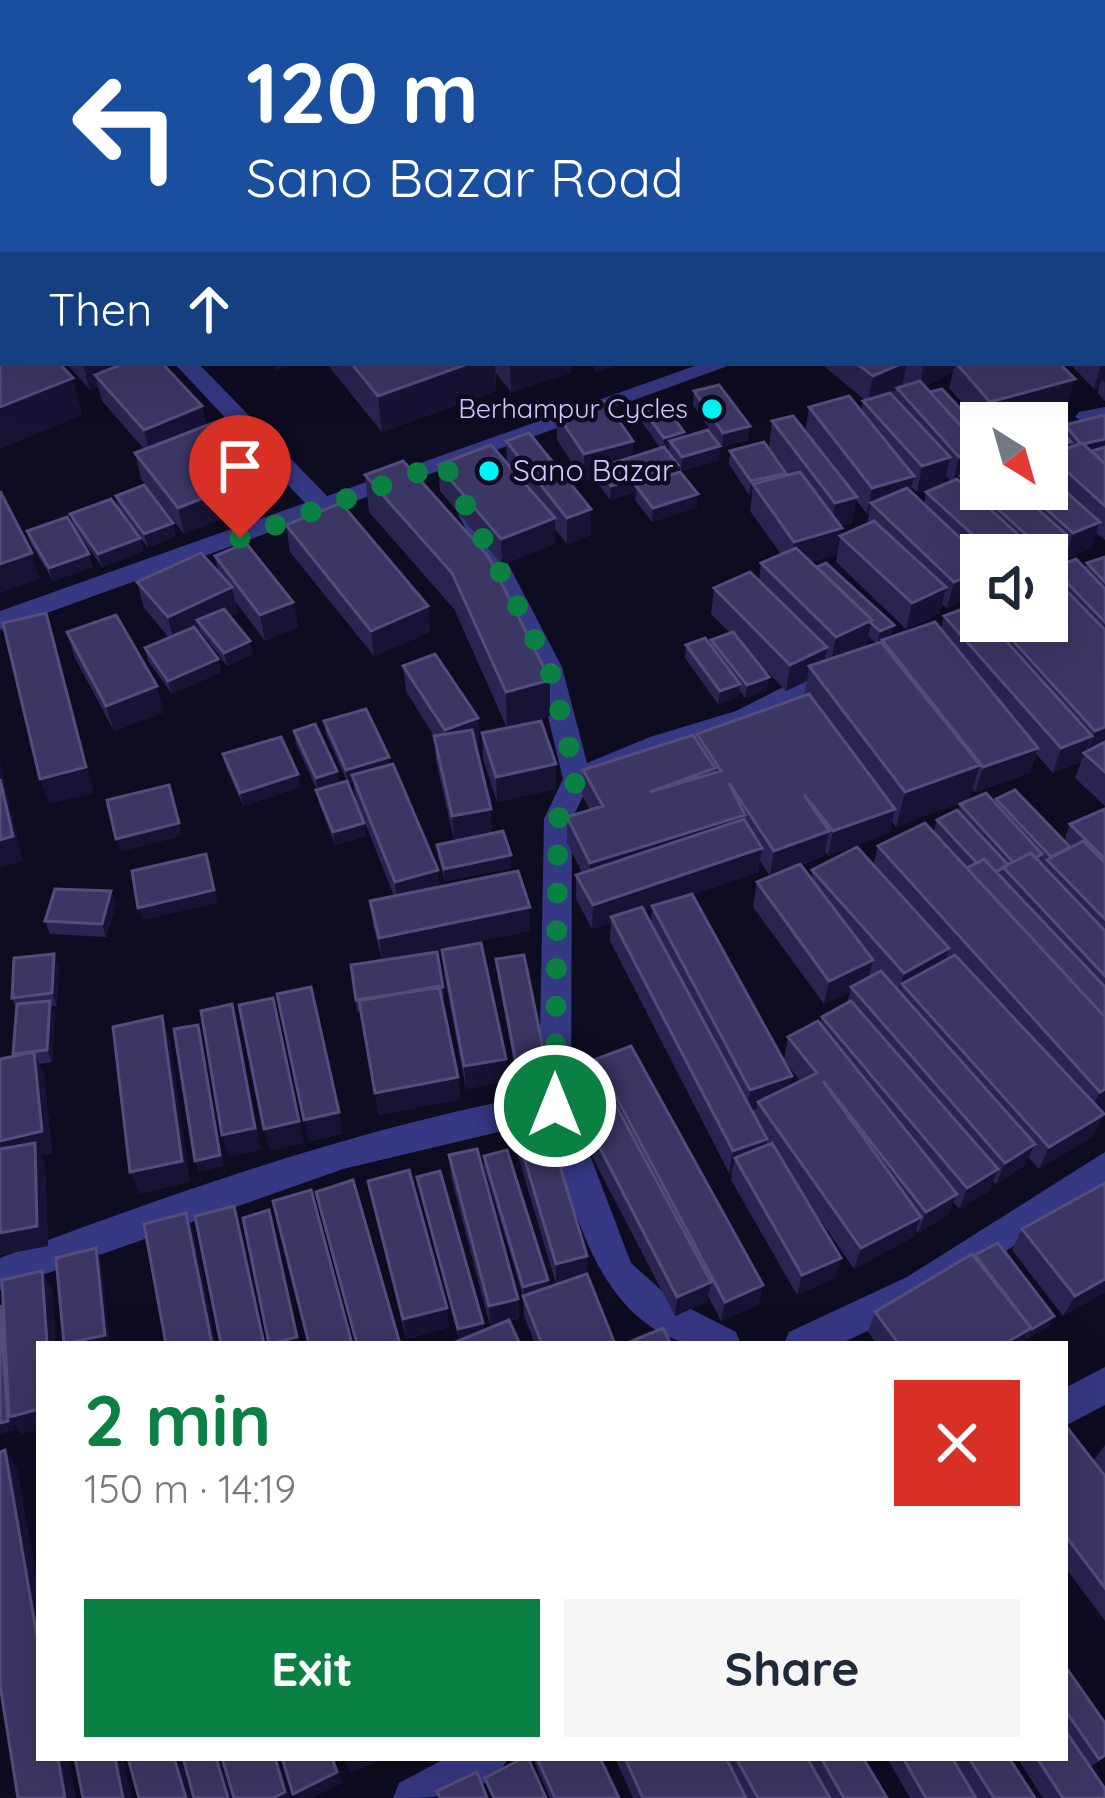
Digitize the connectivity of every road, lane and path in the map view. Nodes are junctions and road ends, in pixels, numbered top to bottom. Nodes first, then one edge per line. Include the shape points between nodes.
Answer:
1 (188, 366) edge
2 (717, 366) edge
3 (444, 463) junction
4 (322, 506) junction
5 (0, 621) edge
6 (863, 658) edge
7 (577, 779) junction
8 (555, 1106) junction
9 (1105, 1167) edge
10 (0, 1274) edge
11 (717, 1341) edge
12 (808, 1341) edge
13 (1105, 1385) edge
14 (1068, 1406) edge
15 (482, 1761) edge
16 (414, 1798) edge

1 - 4 street
2 - 3 street
3 - 4 street
3 - 7 street via 549,667
4 - 5 street
6 - 7 street via 746,718
7 - 8 street via 558,819
8 - 10 street via 204,1195
8 - 11 street via 618,1273 658,1311
9 - 12 street via 919,1289
13 - 14 street
15 - 16 street

